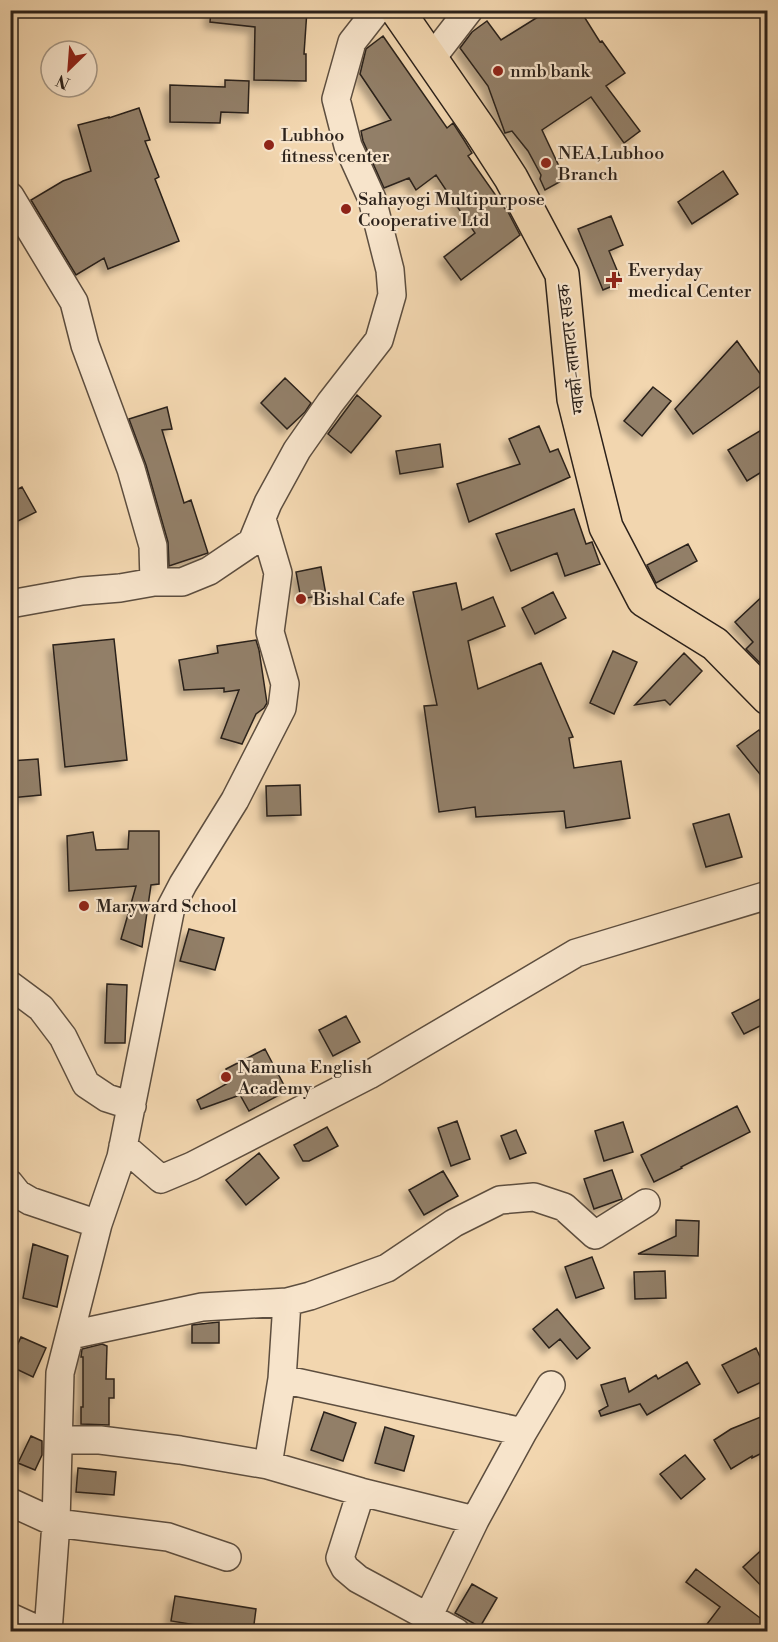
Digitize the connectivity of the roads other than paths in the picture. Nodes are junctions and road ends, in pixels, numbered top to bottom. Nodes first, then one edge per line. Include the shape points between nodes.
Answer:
1 (377, 10) edge
2 (397, 10) edge
3 (469, 10) edge
4 (431, 59) junction
5 (10, 196) edge
6 (262, 519) junction
7 (154, 582) junction
8 (10, 604) edge
9 (768, 698) edge
10 (768, 895) edge
11 (10, 985) edge
12 (132, 1106) junction
13 (123, 1146) junction
14 (10, 1184) edge
15 (646, 1203) dead end
16 (98, 1224) junction
17 (286, 1302) junction
18 (71, 1335) junction
19 (282, 1379) junction
20 (551, 1385) dead end
21 (523, 1432) junction
22 (59, 1440) junction
23 (268, 1465) junction
24 (361, 1492) junction
25 (10, 1502) edge
26 (475, 1520) junction
27 (56, 1523) junction
28 (227, 1557) dead end
29 (10, 1617) edge
30 (428, 1617) junction
31 (43, 1632) edge
32 (48, 1632) edge
33 (456, 1632) edge

1 - 6 street via 352,42 336,99 348,146 372,199 390,270 392,295 379,340 297,450
2 - 4 main road, ग्वार्को-लामाटार सडक
3 - 4 street
4 - 9 main road, ग्वार्को-लामाटार सडक via 511,178 562,274 574,399 606,527 644,600 715,644
5 - 7 street via 74,303 85,345 131,469 153,546
6 - 7 street via 252,542 209,571 182,582
6 - 12 street via 278,573 270,632 285,684 282,708 235,800 171,907
7 - 8 street
10 - 13 street via 576,953 369,1075 161,1179
11 - 12 street via 42,1008 63,1037 86,1084 107,1098
12 - 13 street
13 - 16 street
14 - 16 street via 30,1201
15 - 17 street via 595,1235 564,1207 534,1197 500,1200 454,1223 387,1268
16 - 18 street
17 - 18 street via 202,1307
17 - 19 street
18 - 22 street via 60,1373
19 - 21 street
19 - 23 street
20 - 21 street
21 - 26 street
22 - 23 street via 100,1440
22 - 27 street
23 - 24 street
24 - 26 street
24 - 30 street via 340,1558 345,1568
25 - 27 street
26 - 30 street
27 - 28 street via 168,1537
27 - 32 street
29 - 31 street
30 - 33 street

